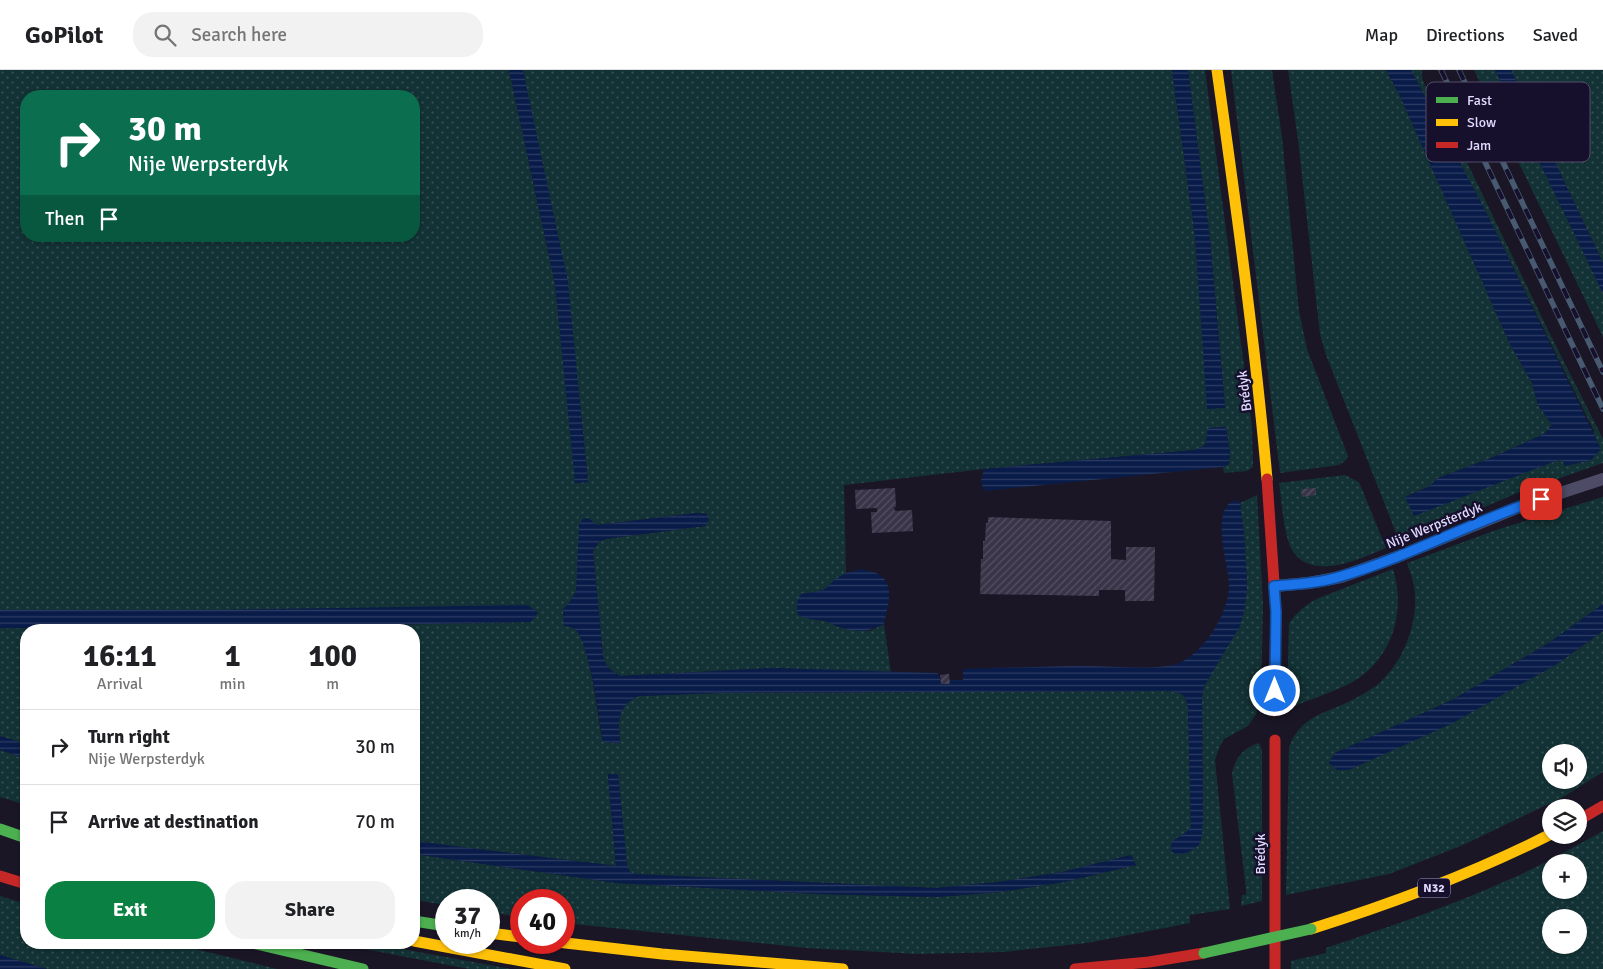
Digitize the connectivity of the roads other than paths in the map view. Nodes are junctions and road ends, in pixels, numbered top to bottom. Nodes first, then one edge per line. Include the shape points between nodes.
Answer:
1 (1217, 70) edge
2 (1603, 479) edge
3 (1274, 586) junction
4 (1274, 711) junction
5 (1261, 717) dead end
6 (1286, 717) dead end
7 (1286, 733) dead end
8 (1603, 806) edge
9 (1587, 815) edge
10 (0, 829) edge
11 (20, 836) edge
12 (1542, 839) edge
13 (0, 876) edge
14 (20, 882) edge
15 (420, 922) edge
16 (435, 924) edge
17 (420, 942) edge
18 (575, 944) edge
19 (278, 949) edge
20 (363, 969) edge
21 (565, 969) edge
22 (843, 969) edge
23 (1075, 969) edge
24 (1275, 969) edge

1 - 3 main road, Brédyk via 1262,419
2 - 3 lane, Nije Werpsterdyk via 1524,505 1341,577
3 - 4 main road, Brédyk
4 - 5 main road
4 - 6 main road
7 - 24 main road, Brédyk via 1270,739
8 - 9 main road
10 - 11 main road
12 - 23 main road, N32, bridge via 1422,893 1311,929 1204,953
13 - 14 main road
15 - 16 main road
17 - 21 main road
18 - 22 main road
19 - 20 main road

